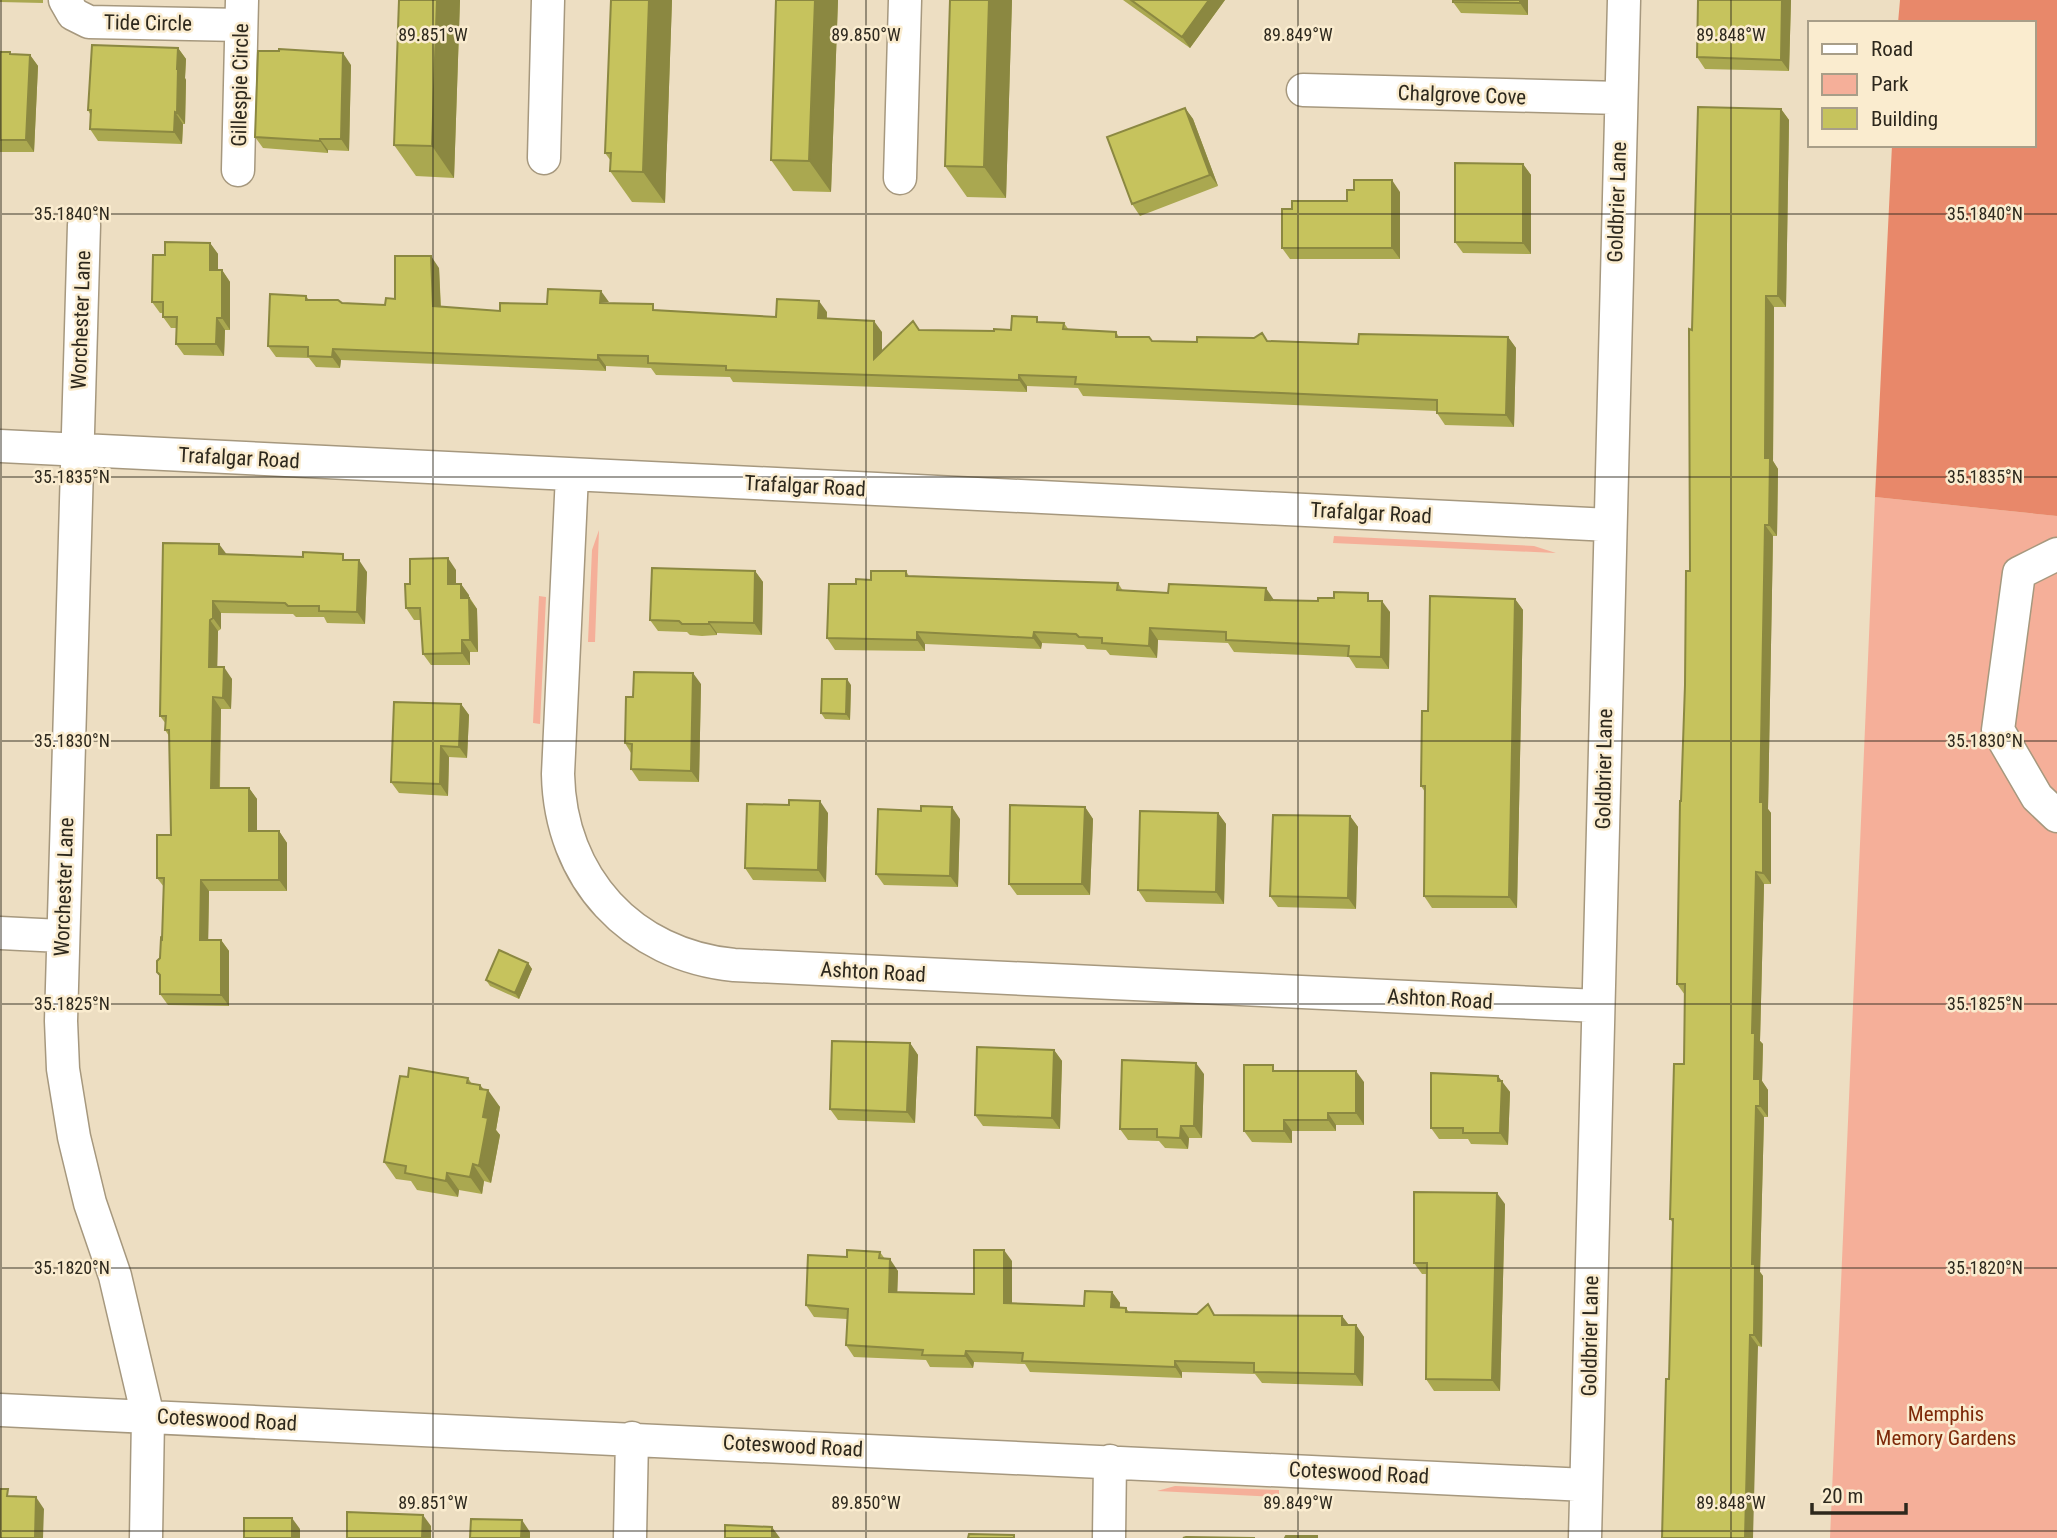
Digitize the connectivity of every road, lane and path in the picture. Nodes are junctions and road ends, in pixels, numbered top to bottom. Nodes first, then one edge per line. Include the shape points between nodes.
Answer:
1 (65, 0) edge
2 (548, 0) edge
3 (905, 0) edge
4 (1624, 0) edge
5 (242, 13) edge
6 (1303, 90) dead end
7 (1620, 98) junction
8 (544, 158) dead end
9 (238, 170) dead end
10 (900, 178) dead end
11 (84, 225) dead end
12 (0, 446) edge
13 (77, 450) junction
14 (572, 475) junction
15 (1610, 525) junction
16 (2057, 554) edge
17 (2057, 816) edge
18 (0, 933) edge
19 (61, 936) junction
20 (1598, 1006) junction
21 (0, 1410) edge
22 (148, 1417) junction
23 (632, 1438) junction
24 (1110, 1461) junction
25 (1586, 1485) junction
26 (146, 1538) edge
27 (630, 1538) edge
28 (1109, 1538) edge
29 (1585, 1538) edge

1 - 5 street, Tide Circle via 73,14 89,22
2 - 8 street
3 - 10 street
4 - 7 street, Goldbrier Lane
5 - 9 street, Gillespie Circle
6 - 7 street, Chalgrove Cove
7 - 15 street, Goldbrier Lane
11 - 13 street, Worchester Lane
12 - 13 street, Trafalgar Road
13 - 14 street, Trafalgar Road
13 - 19 street, Worchester Lane
14 - 15 street, Trafalgar Road
14 - 20 street, Ashton Road via 558,775 561,812 573,854 601,897 660,944 700,960 734,965
15 - 20 street, Goldbrier Lane
16 - 17 street via 2019,573 1998,730 2037,797
18 - 19 street
19 - 22 street, Worchester Lane via 63,1069 74,1137 90,1203 116,1276
20 - 25 street, Goldbrier Lane
21 - 22 street, Coteswood Road
22 - 23 street, Coteswood Road
22 - 26 street, Worchester Lane
23 - 24 street, Coteswood Road
23 - 27 street
24 - 25 street, Coteswood Road
24 - 28 street
25 - 29 street, Goldbrier Lane

